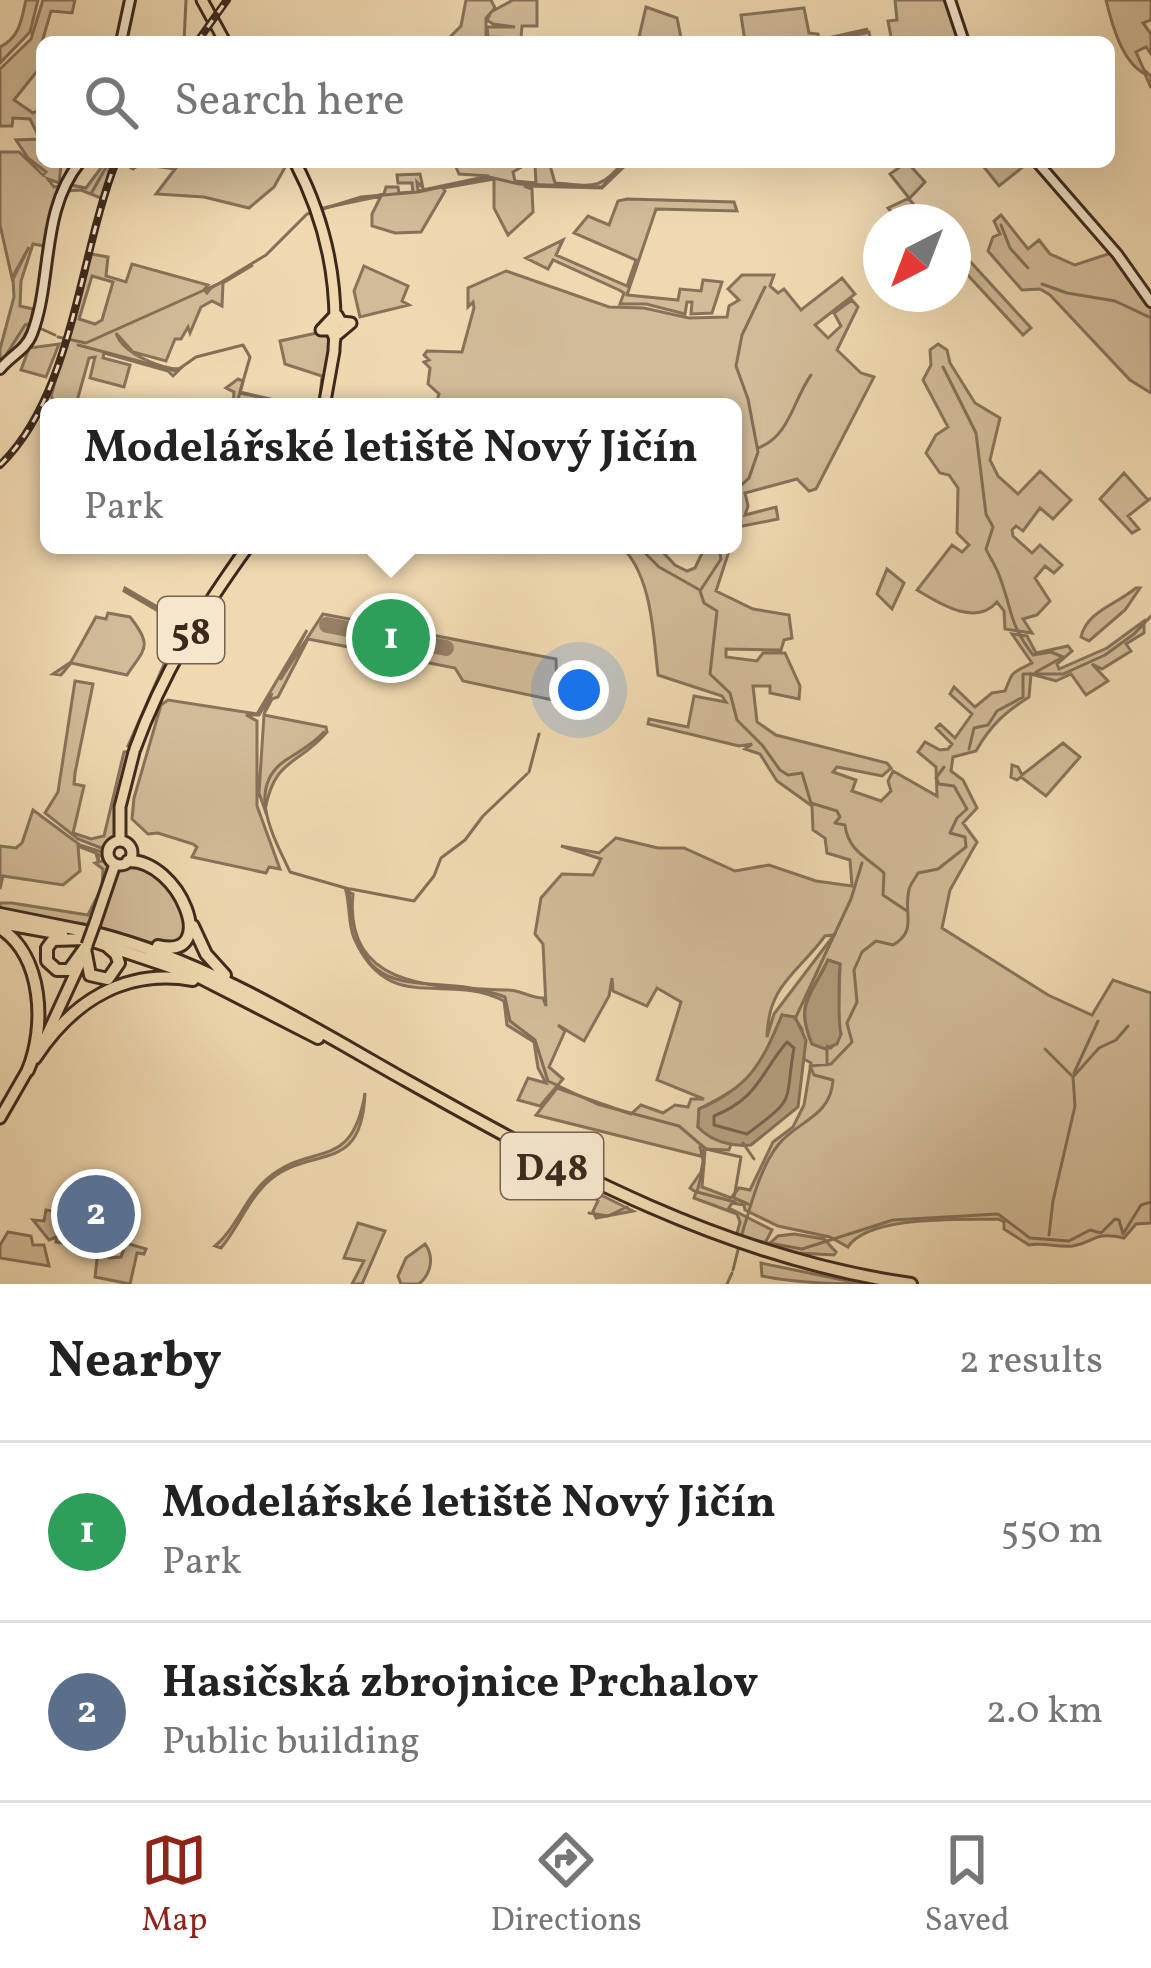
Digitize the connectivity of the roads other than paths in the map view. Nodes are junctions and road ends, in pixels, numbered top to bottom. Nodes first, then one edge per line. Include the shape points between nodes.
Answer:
1 (130, 0) edge
2 (202, 0) edge
3 (950, 0) edge
4 (122, 36) edge
5 (222, 36) edge
6 (962, 36) edge
7 (77, 168) edge
8 (298, 168) edge
9 (1042, 168) edge
10 (1151, 302) edge
11 (0, 369) edge
12 (325, 398) edge
13 (243, 554) edge
14 (119, 842) junction
15 (125, 860) junction
16 (0, 921) edge
17 (92, 934) junction
18 (230, 992) junction
19 (256, 996) junction
20 (343, 1049) junction
21 (34, 1058) junction
22 (28, 1070) junction
23 (0, 1118) edge
24 (727, 1241) junction
25 (767, 1254) junction
26 (886, 1284) edge
27 (911, 1284) edge

1 - 4 main road
2 - 5 main road
3 - 6 main road
7 - 11 main road via 49,232 27,344
8 - 12 main road via 329,252 336,313
9 - 10 main road
13 - 14 main road, 58 via 158,689 124,786
14 - 15 main road via 128,845
14 - 15 main road, 58 via 108,851
15 - 17 main road, 58
15 - 17 highway, D48 via 171,882 190,936 172,949
15 - 19 highway, D48 via 172,881 209,958
16 - 17 highway, D48
16 - 17 highway, D48 via 22,918
16 - 22 highway via 32,972 39,1029
17 - 18 highway, D48
17 - 19 highway, D48 via 166,955
17 - 20 highway, D48 via 199,972
17 - 21 main road, 58
18 - 20 highway, D48
18 - 21 highway, D48 via 181,978 121,984 72,1012
19 - 24 highway, D48 via 567,1169
20 - 24 highway, D48 via 591,1186
21 - 22 main road, 58
22 - 23 main road, 58
24 - 25 highway, D48
25 - 26 highway, D48
25 - 27 highway, D48

